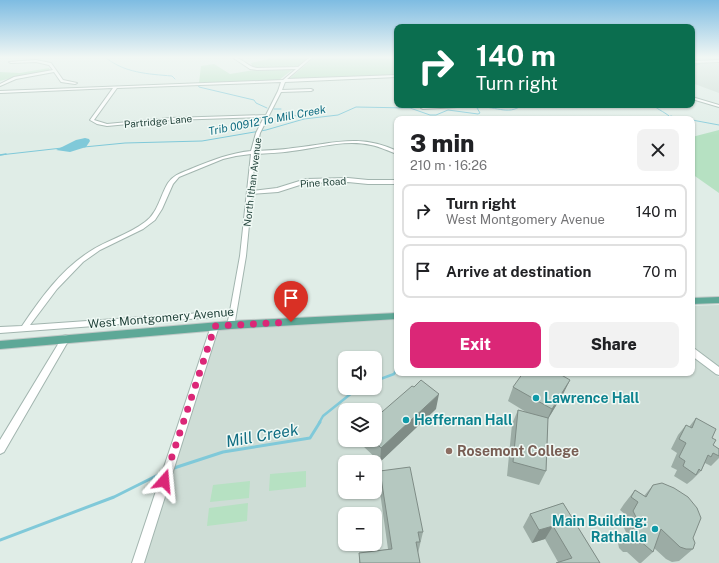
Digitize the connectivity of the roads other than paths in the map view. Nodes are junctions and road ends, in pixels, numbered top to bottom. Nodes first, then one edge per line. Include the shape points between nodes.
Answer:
1 (220, 83) edge
2 (282, 83) edge
3 (116, 87) junction
4 (311, 90) dead end
5 (280, 91) junction
6 (0, 92) edge
7 (695, 99) edge
8 (719, 106) edge
9 (266, 116) junction
10 (394, 152) edge
11 (253, 154) junction
12 (394, 182) edge
13 (250, 194) junction
14 (719, 300) edge
15 (695, 301) edge
16 (233, 313) junction
17 (394, 316) edge
18 (231, 325) junction
19 (215, 326) junction
20 (24, 328) junction
21 (0, 330) edge
22 (66, 338) junction
23 (0, 345) edge
24 (695, 353) edge
25 (719, 372) edge
26 (0, 449) edge
27 (138, 563) edge

1 - 3 street
2 - 5 street, North Ithan Avenue
3 - 6 street
3 - 9 street, Partridge Lane via 92,120 98,123 123,124 171,119
4 - 5 street
5 - 9 street, North Ithan Avenue
7 - 8 street
9 - 11 street, North Ithan Avenue
10 - 11 street via 373,144 348,141
11 - 13 street, North Ithan Avenue
11 - 20 street via 227,156 174,178 162,206 153,219 98,249 75,265 53,287
12 - 13 street, Pine Road via 306,181 278,190
13 - 16 street, North Ithan Avenue
14 - 15 main road
16 - 18 street, North Ithan Avenue
16 - 20 street, West Montgomery Avenue
17 - 18 main road, West Montgomery Avenue
18 - 19 main road, West Montgomery Avenue
19 - 22 main road, West Montgomery Avenue
19 - 27 street
20 - 21 street, West Montgomery Avenue
22 - 23 main road, West Montgomery Avenue
22 - 26 street
24 - 25 street

